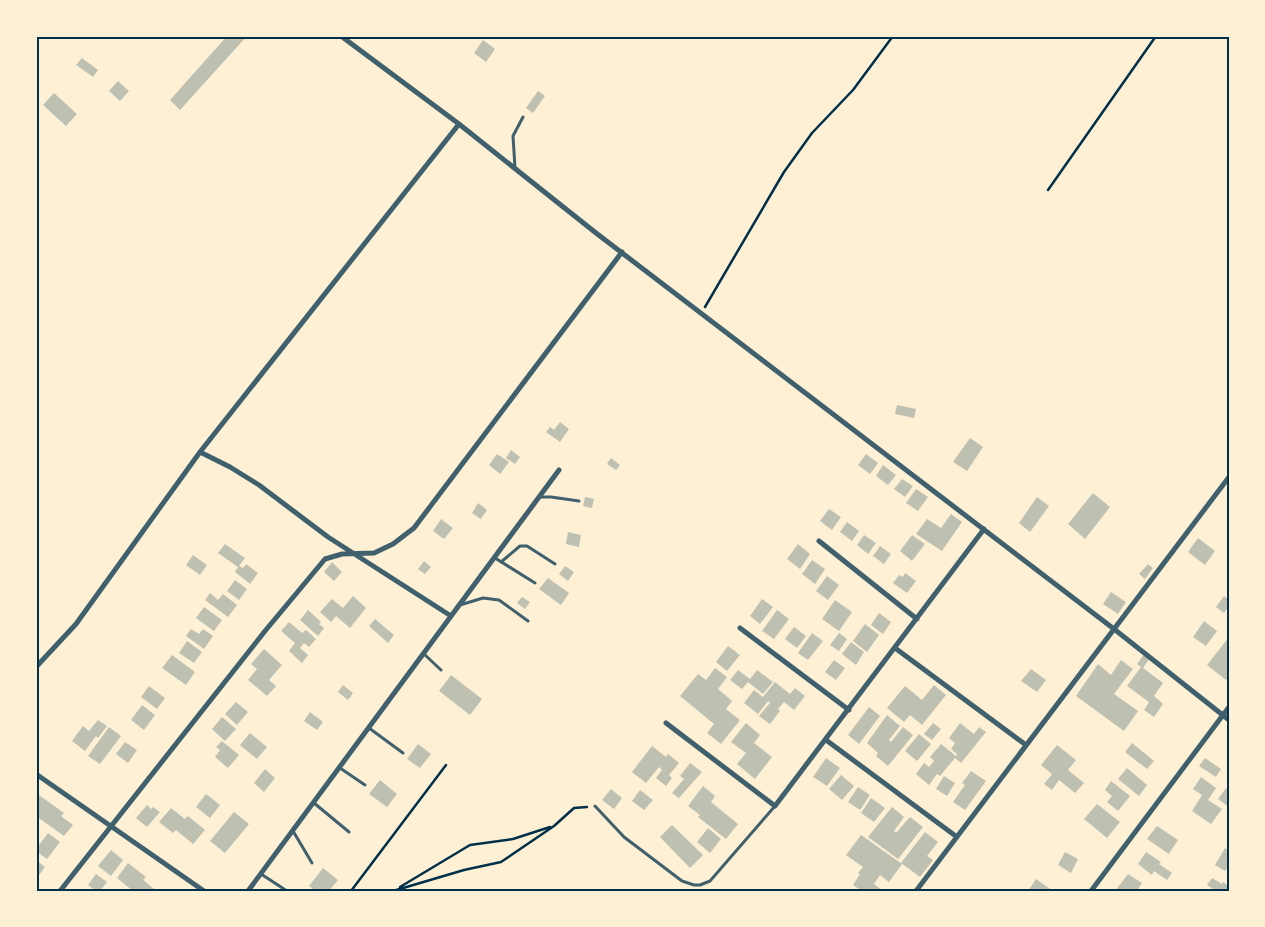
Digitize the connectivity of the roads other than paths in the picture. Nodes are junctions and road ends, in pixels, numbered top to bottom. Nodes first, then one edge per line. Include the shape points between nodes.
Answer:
1 (342, 36) edge
2 (523, 118) dead end
3 (459, 124) junction
4 (516, 169) junction
5 (622, 252) junction
6 (200, 452) junction
7 (559, 470) dead end
8 (1229, 477) edge
9 (538, 497) junction
10 (579, 502) dead end
11 (984, 529) junction
12 (819, 541) dead end
13 (353, 554) junction
14 (494, 558) junction
15 (501, 562) junction
16 (555, 564) dead end
17 (535, 583) dead end
18 (459, 605) junction
19 (451, 616) junction
20 (917, 619) junction
21 (528, 621) dead end
22 (740, 628) dead end
23 (1114, 629) junction
24 (895, 648) junction
25 (424, 653) junction
26 (36, 667) edge
27 (441, 670) dead end
28 (1229, 707) edge
29 (849, 710) junction
30 (1222, 715) junction
31 (1229, 720) edge
32 (666, 723) dead end
33 (369, 728) junction
34 (826, 740) junction
35 (1026, 745) junction
36 (403, 753) dead end
37 (339, 768) junction
38 (36, 774) edge
39 (365, 785) dead end
40 (314, 802) junction
41 (595, 806) road end
42 (775, 806) junction
43 (111, 827) junction
44 (292, 831) junction
45 (349, 832) dead end
46 (957, 837) junction
47 (312, 863) dead end
48 (261, 874) junction
49 (60, 891) edge
50 (204, 891) edge
51 (248, 891) edge
52 (287, 891) edge
53 (916, 891) edge
54 (1091, 891) edge

1 - 3 street
2 - 4 lane via 513,136
3 - 4 street
3 - 6 street
4 - 5 street
5 - 11 street
5 - 13 street via 414,528 374,553
6 - 13 street via 259,485
6 - 26 street via 76,624
7 - 9 street
8 - 23 street
9 - 10 lane
9 - 14 street
11 - 20 street
11 - 23 street
12 - 20 street
13 - 19 street
13 - 43 street via 326,559
14 - 15 lane
14 - 18 street
15 - 16 lane via 520,546 527,546
15 - 17 lane
18 - 19 street
18 - 21 lane via 483,598 499,600
19 - 25 street
20 - 24 street
22 - 29 street
23 - 30 street
23 - 35 street
24 - 29 street
24 - 35 street
25 - 27 lane
25 - 33 street
28 - 30 street
29 - 34 street
30 - 31 street
30 - 54 street
32 - 42 street
33 - 36 lane
33 - 37 street
34 - 42 street
34 - 46 street
35 - 46 street
37 - 39 lane
37 - 40 street
38 - 43 street
40 - 44 street
40 - 45 lane
41 - 42 lane via 624,837 682,881 694,885 710,881
43 - 49 street
43 - 50 street
44 - 47 lane
44 - 48 street
46 - 53 street
48 - 51 street
48 - 52 lane

